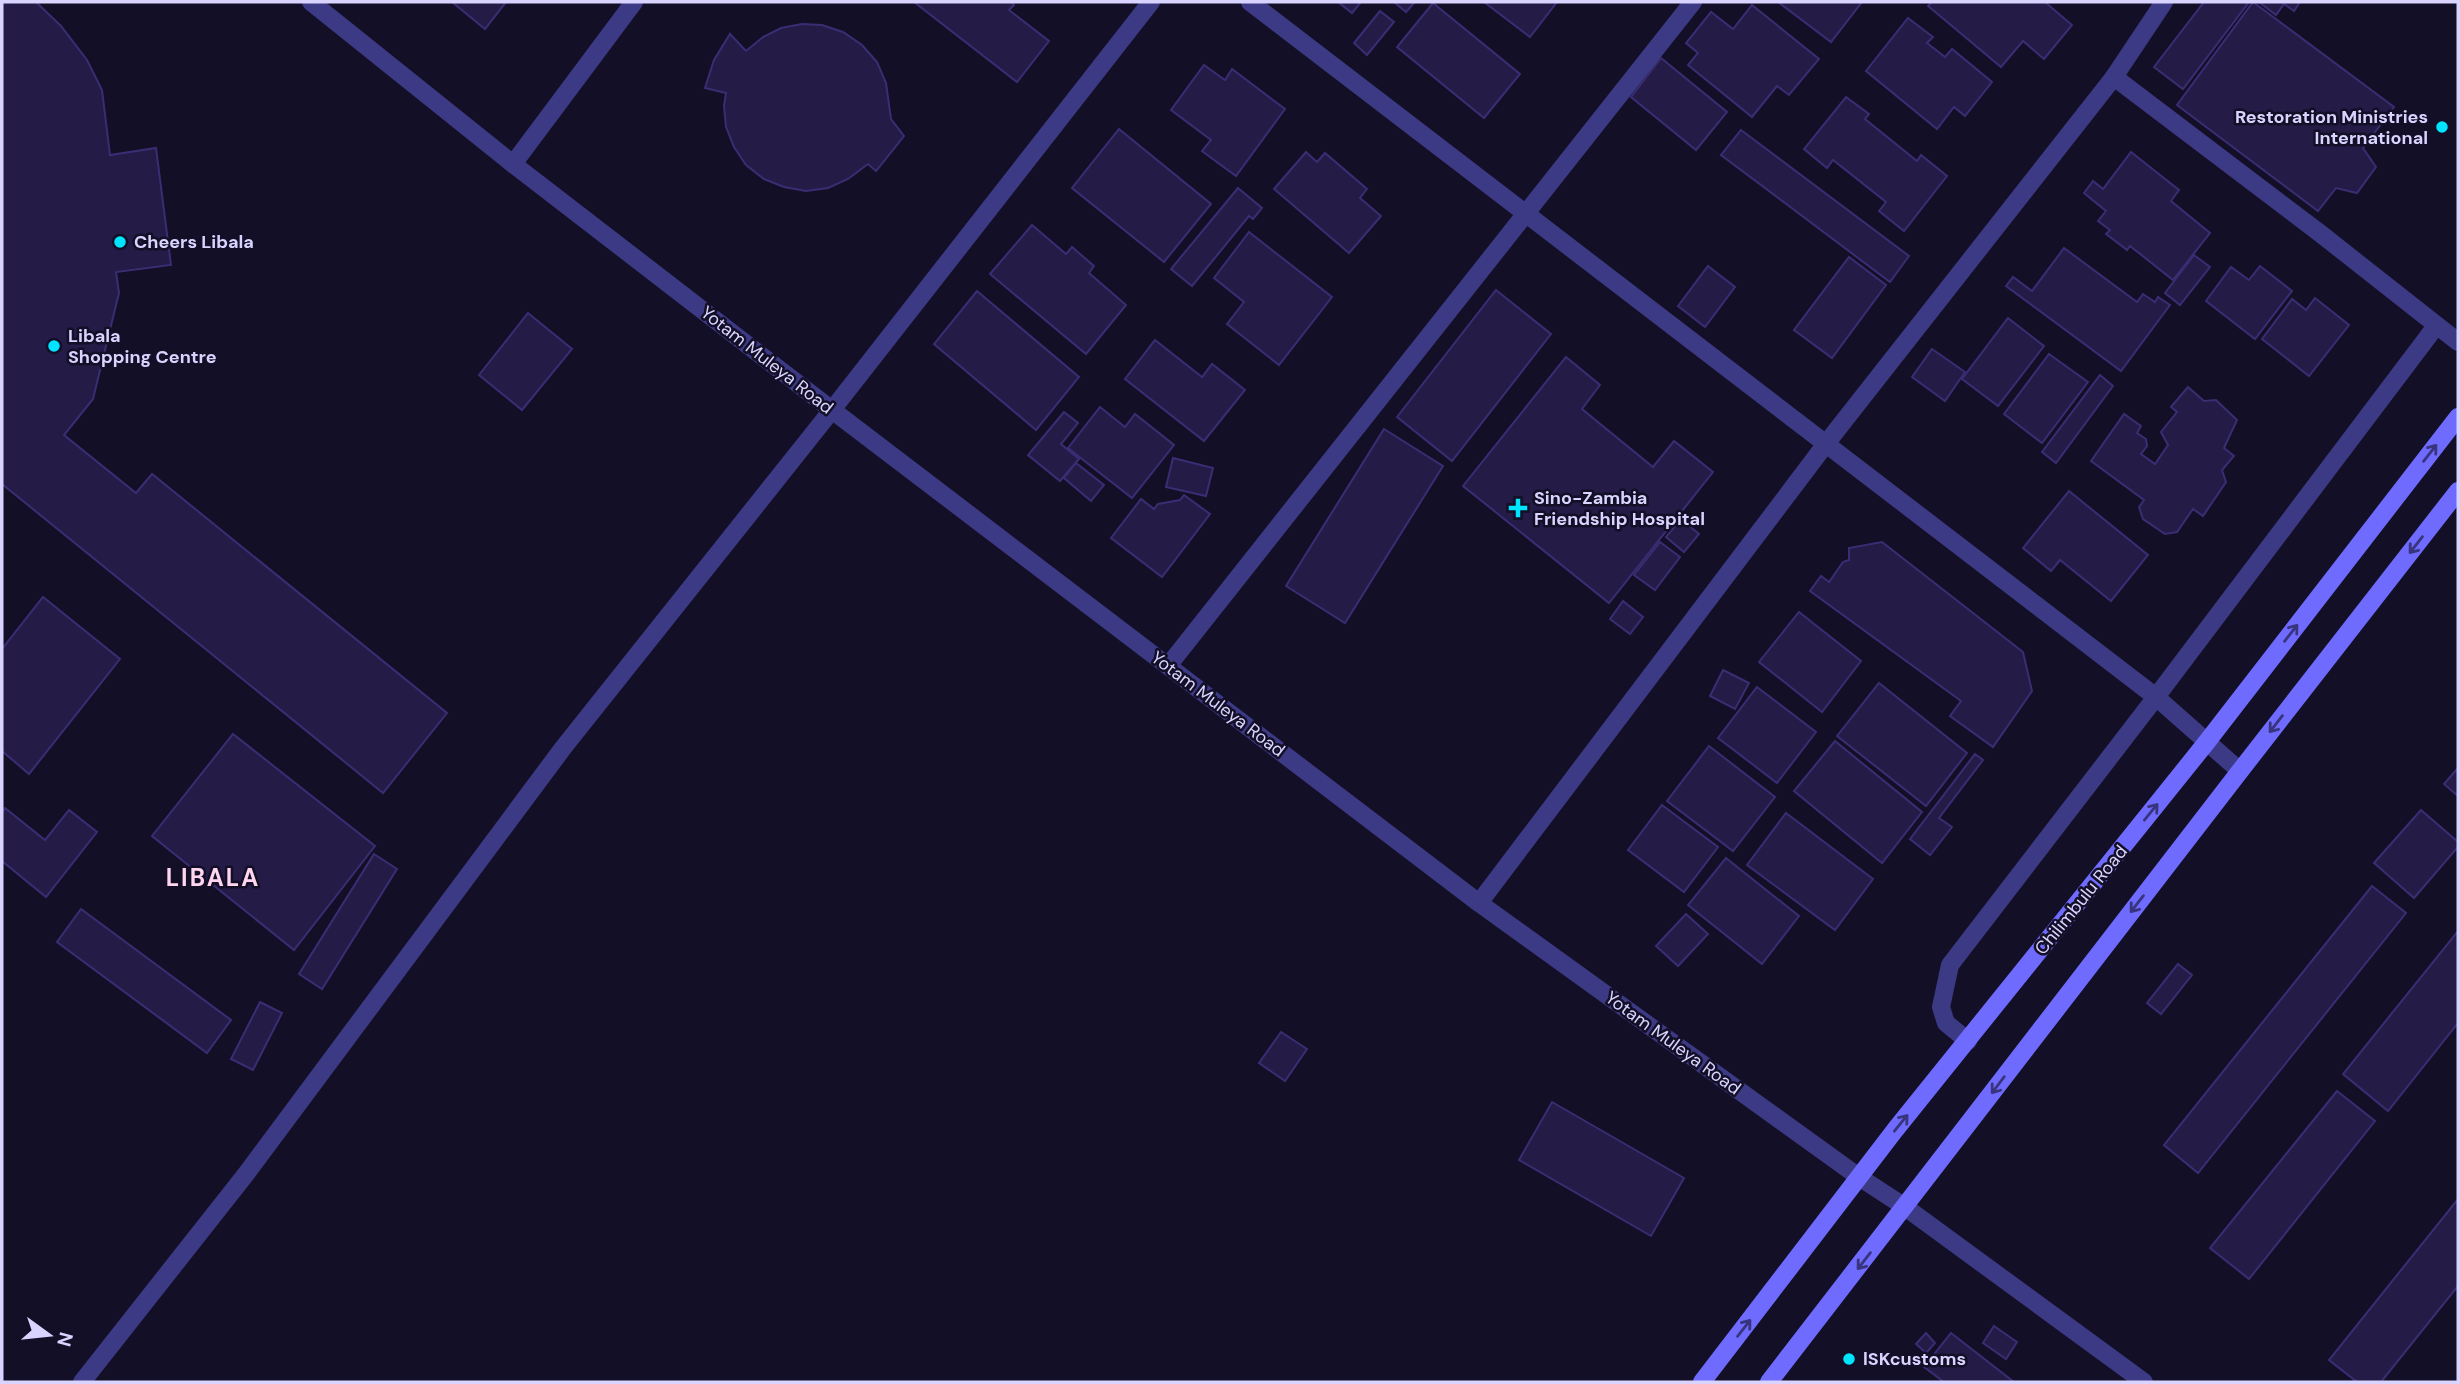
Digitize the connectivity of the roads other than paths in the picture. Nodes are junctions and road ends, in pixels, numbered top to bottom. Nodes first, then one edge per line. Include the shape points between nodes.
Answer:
1 (311, 2) edge
2 (634, 2) edge
3 (1151, 2) edge
4 (1250, 2) edge
5 (1693, 2) edge
6 (2164, 2) edge
7 (2113, 77) junction
8 (513, 164) junction
9 (1527, 215) junction
10 (2436, 326) junction
11 (2458, 342) edge
12 (832, 410) junction
13 (2458, 417) edge
14 (1825, 445) junction
15 (2458, 491) edge
16 (1168, 666) junction
17 (2156, 697) junction
18 (2206, 743) junction
19 (2240, 771) junction
20 (1479, 902) junction
21 (1968, 1041) junction
22 (1859, 1177) junction
23 (1905, 1207) junction
24 (82, 1382) edge
25 (1702, 1382) edge
26 (1769, 1382) edge
27 (2144, 1382) edge

1 - 8 street, Yotam Muleya Road
2 - 8 street
3 - 12 street
4 - 9 street
5 - 9 street
6 - 7 street
7 - 10 street
7 - 14 street
8 - 12 street, Yotam Muleya Road
9 - 14 street
9 - 16 street
10 - 11 street
10 - 17 street
12 - 16 street, Yotam Muleya Road
12 - 24 street via 563,748 246,1174
18 -> 13 main road, Chilimbulu Road
14 - 17 street
14 - 20 street
15 -> 19 main road
16 - 20 street, Yotam Muleya Road
17 - 18 street
17 - 21 street via 1950,965 1941,1007 1947,1023
18 - 19 street
21 -> 18 main road, Chilimbulu Road
19 -> 23 main road
20 - 22 street, Yotam Muleya Road
22 -> 21 main road, Chilimbulu Road
22 - 23 street, Yotam Muleya Road
25 -> 22 main road, Chilimbulu Road
23 -> 26 main road
23 - 27 street, Yotam Muleya Road

